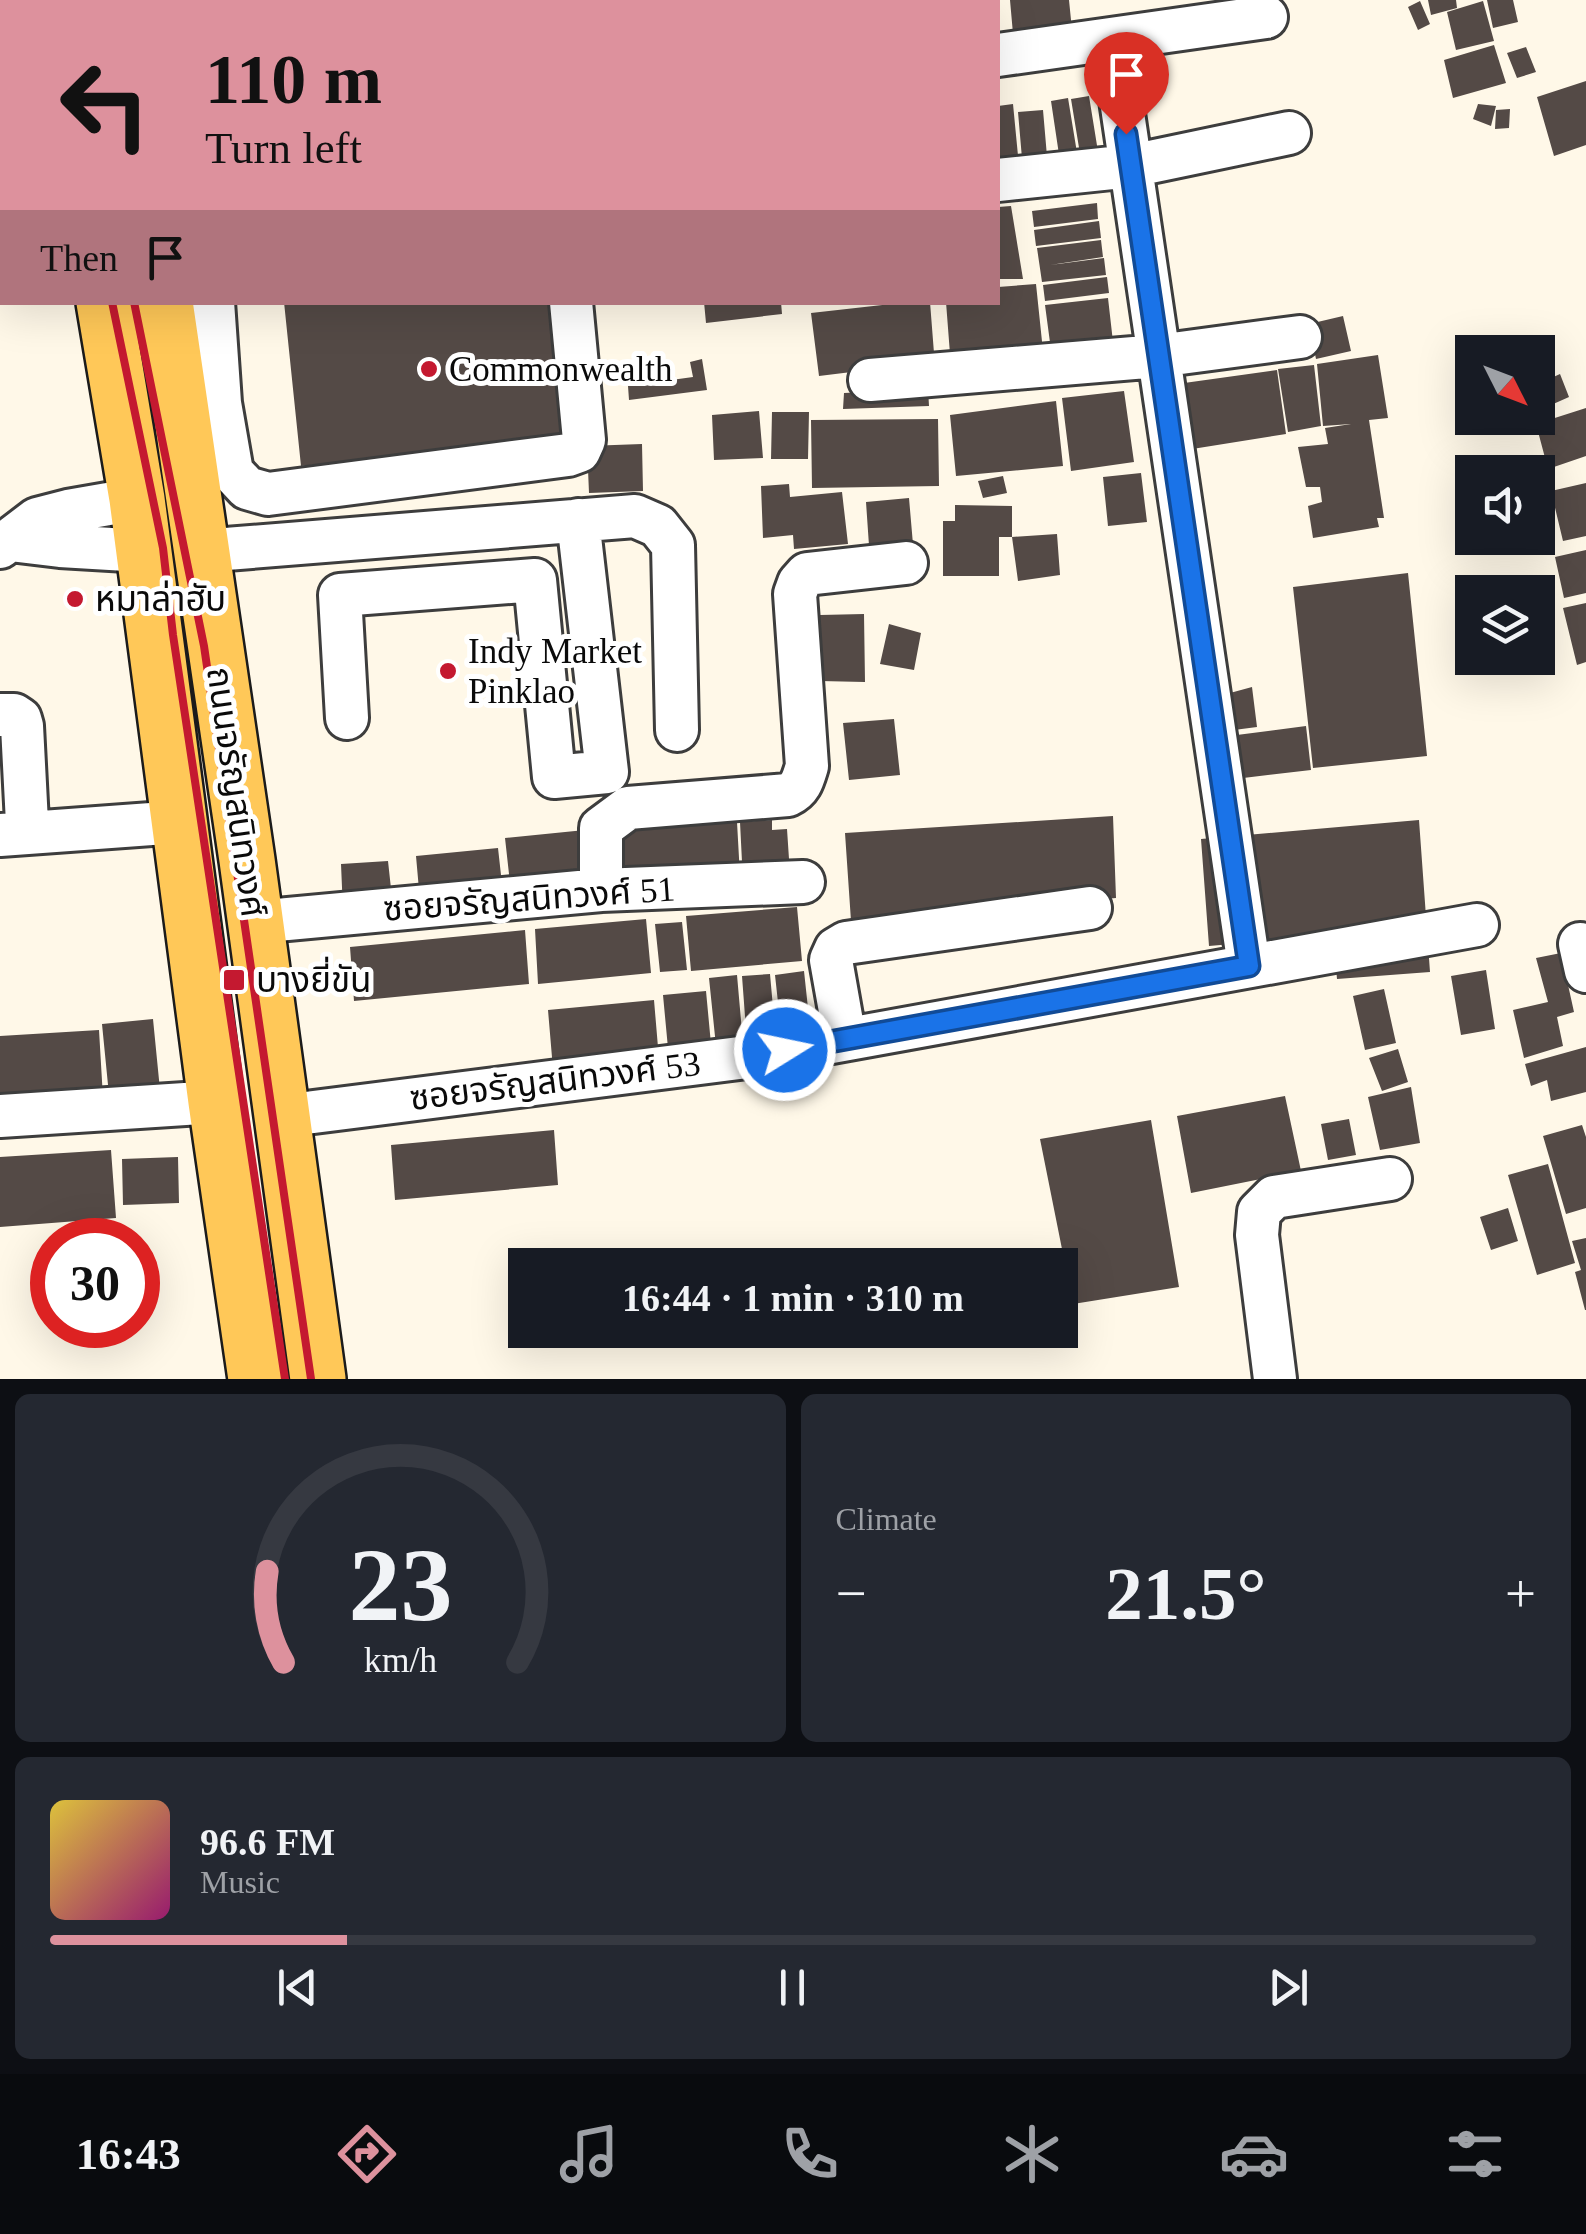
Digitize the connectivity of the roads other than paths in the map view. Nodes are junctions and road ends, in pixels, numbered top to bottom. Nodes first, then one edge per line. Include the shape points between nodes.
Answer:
1 (1266, 17) dead end
2 (1134, 24) edge
3 (1000, 55) edge
4 (1289, 133) dead end
5 (1131, 166) junction
6 (1000, 180) edge
7 (571, 305) edge
8 (177, 308) edge
9 (111, 319) edge
10 (1300, 337) dead end
11 (1158, 356) junction
12 (870, 380) dead end
13 (200, 406) junction
14 (578, 520) junction
15 (140, 525) junction
16 (5, 543) edge
17 (201, 550) junction
18 (906, 562) dead end
19 (0, 715) edge
20 (347, 718) dead end
21 (677, 730) dead end
22 (179, 822) junction
23 (16, 829) edge
24 (803, 882) dead end
25 (601, 890) junction
26 (1090, 908) dead end
27 (255, 922) junction
28 (1477, 925) dead end
29 (1249, 966) junction
30 (845, 1040) junction
31 (216, 1102) junction
32 (0, 1116) edge
33 (282, 1116) junction
34 (1390, 1179) dead end
35 (256, 1379) edge
36 (318, 1379) edge
37 (1275, 1379) edge

1 - 2 street
2 - 3 street
2 - 5 street
4 - 5 street
5 - 6 street
5 - 11 street
7 - 13 street via 584,440 576,453 262,494 232,472
8 - 13 main road, ถนนจรัญสนิทวงศ์
9 - 15 main road, ถนนจรัญสนิทวงศ์
10 - 11 street
11 - 12 street
11 - 29 street
13 - 17 main road, ถนนจรัญสนิทวงศ์
14 - 17 street
14 - 20 street via 606,772 554,778 535,580 340,596
14 - 21 street via 635,516 658,526 674,544
15 - 16 street via 60,546
15 - 22 main road, ถนนจรัญสนิทวงศ์
17 - 27 main road, ถนนจรัญสนิทวงศ์
18 - 25 street via 806,574 799,582 807,766 796,791 628,808 601,828
19 - 23 street via 14,715 22,726
22 - 23 street
22 - 31 main road, ถนนจรัญสนิทวงศ์
24 - 25 street, ซอยจรัญสนิทวงศ์ 51
25 - 27 street, ซอยจรัญสนิทวงศ์ 51
26 - 30 street via 836,948 830,960
27 - 33 main road, ถนนจรัญสนิทวงศ์
28 - 29 street, ซอยจรัญสนิทวงศ์ 53
29 - 30 street, ซอยจรัญสนิทวงศ์ 53
30 - 33 street, ซอยจรัญสนิทวงศ์ 53
31 - 32 street
31 - 35 main road, ถนนจรัญสนิทวงศ์
33 - 36 main road, ถนนจรัญสนิทวงศ์
34 - 37 street via 1274,1197 1259,1212

